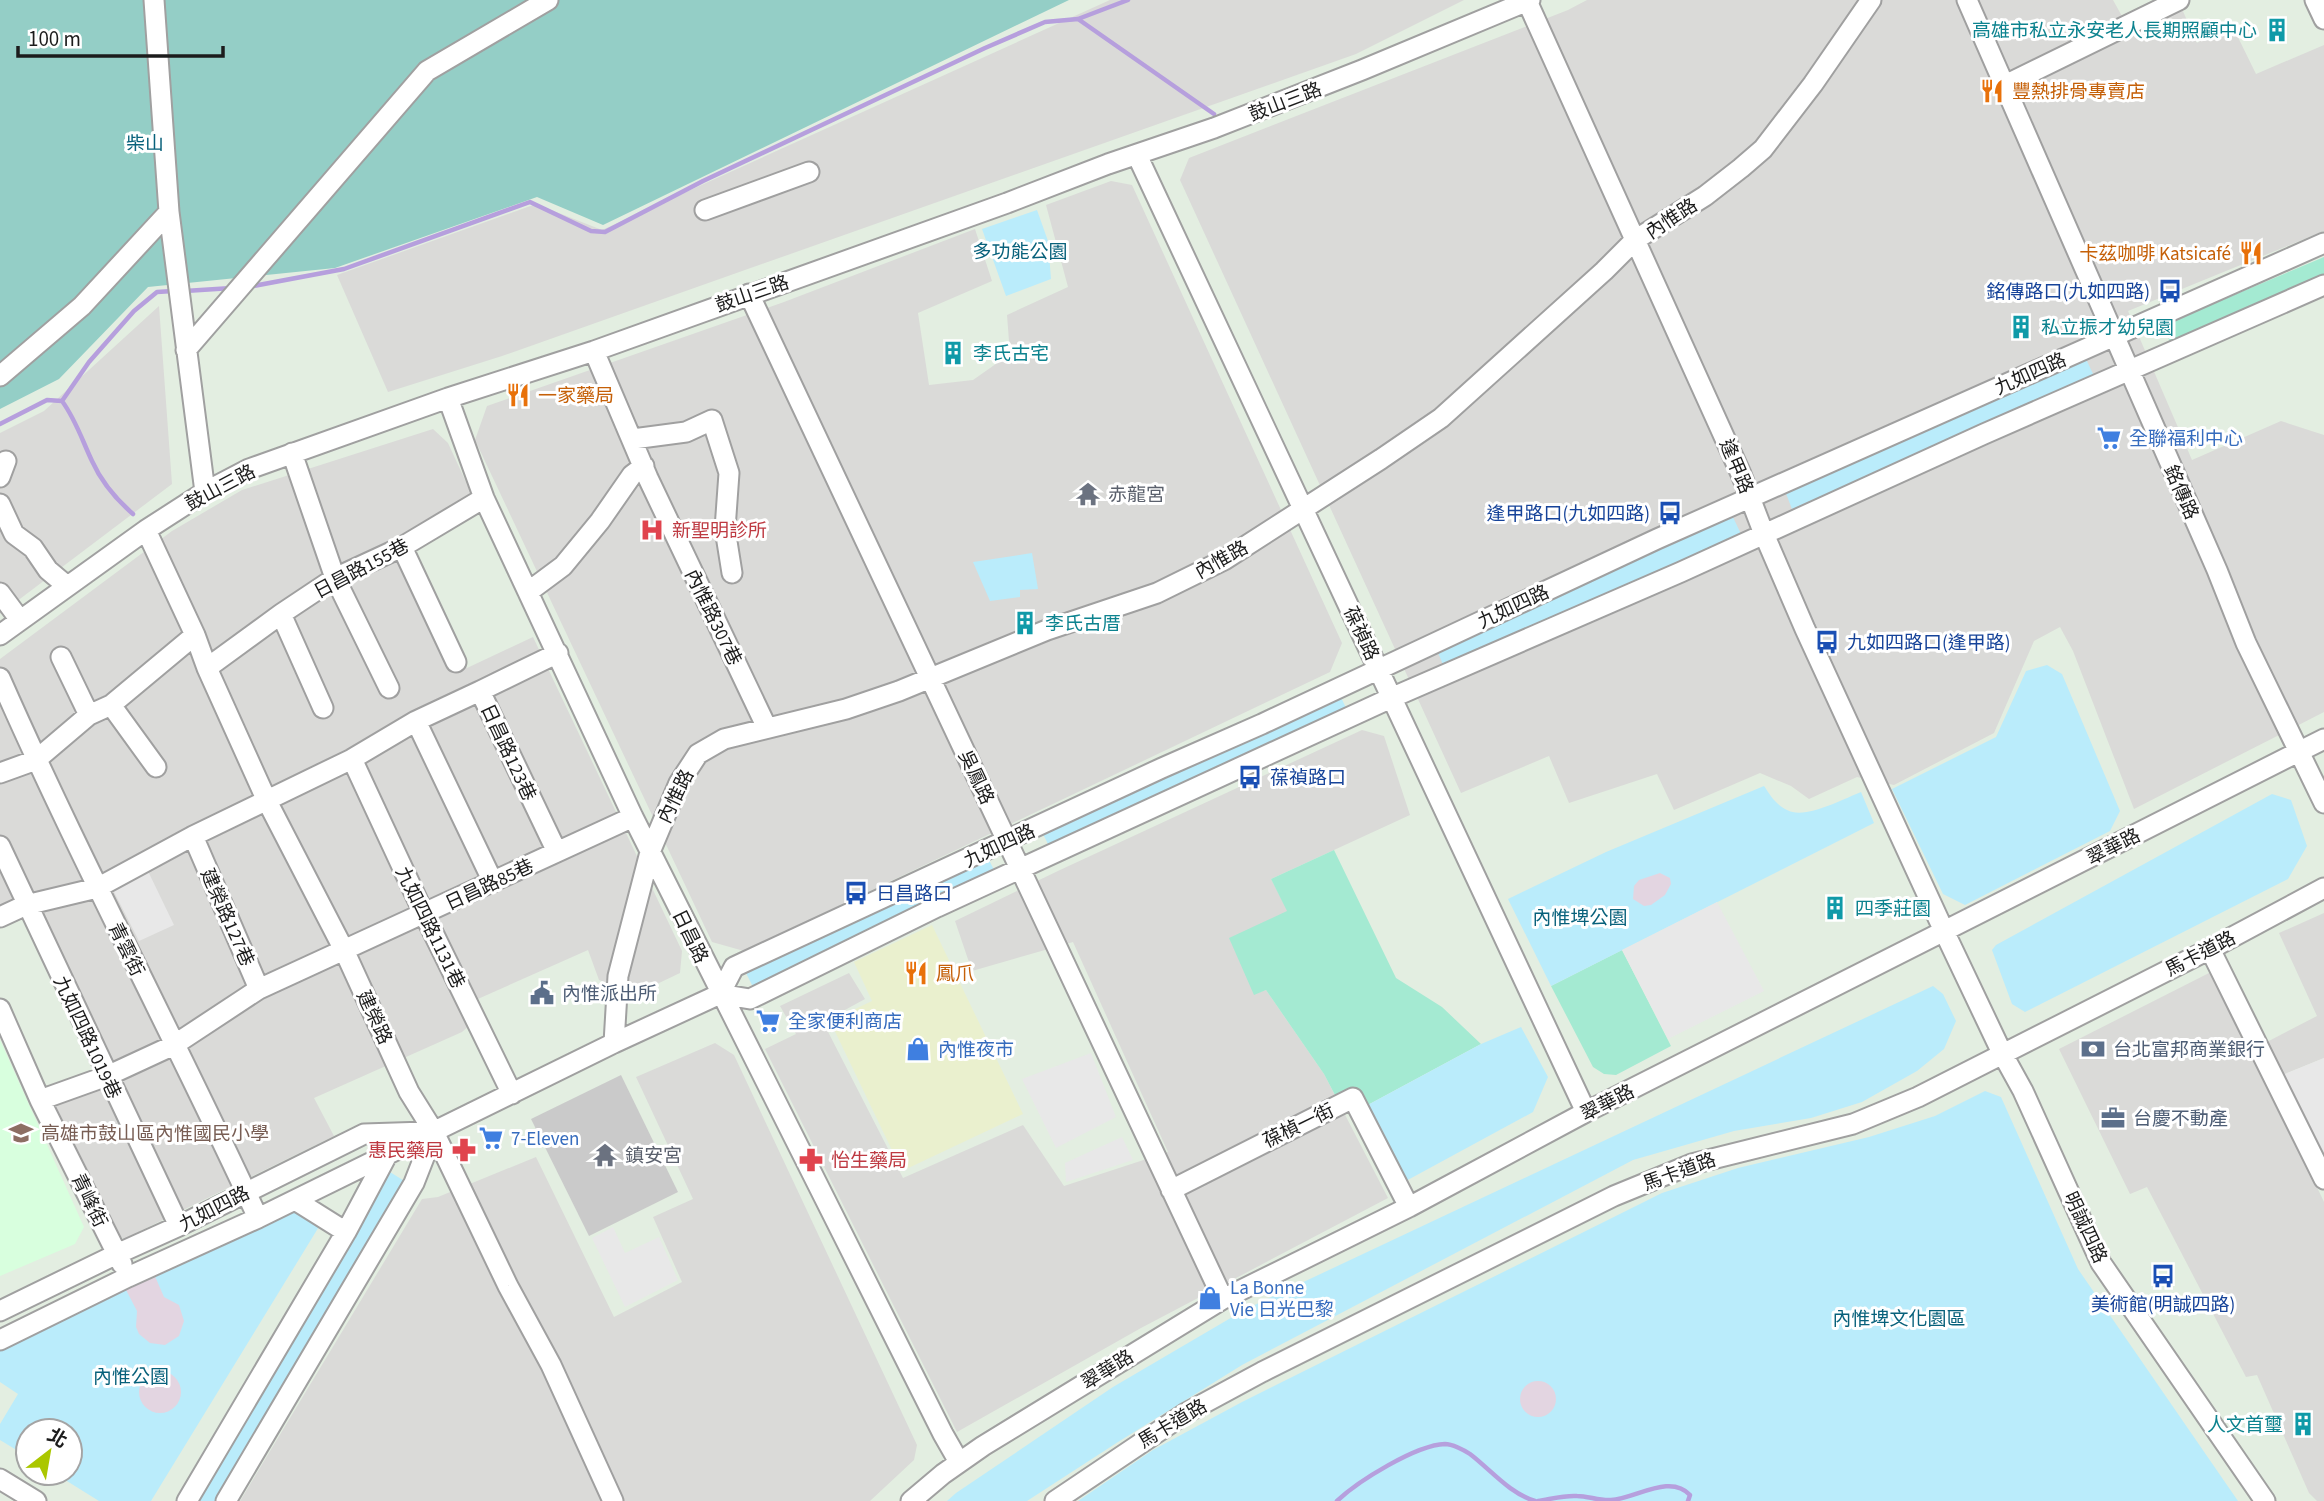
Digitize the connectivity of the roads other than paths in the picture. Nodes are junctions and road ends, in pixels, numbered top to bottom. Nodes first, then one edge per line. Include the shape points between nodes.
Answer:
1 (154, 0) edge
2 (548, 0) edge
3 (1871, 0) edge
4 (1967, 0) edge
5 (2179, 0) edge
6 (2315, 0) edge
7 (1529, 1) edge
8 (2324, 19) edge
9 (2003, 86) junction
10 (1138, 155) junction
11 (809, 172) dead end
12 (705, 210) dead end
13 (169, 212) junction
14 (1635, 240) junction
15 (2324, 243) edge
16 (2324, 285) edge
17 (749, 294) junction
18 (2113, 336) junction
19 (186, 350) junction
20 (594, 351) junction
21 (2128, 372) junction
22 (0, 376) edge
23 (448, 398) junction
24 (633, 439) junction
25 (292, 453) junction
26 (644, 466) junction
27 (205, 492) junction
28 (1751, 497) junction
29 (484, 498) junction
30 (0, 504) edge
31 (1303, 509) junction
32 (146, 530) junction
33 (1764, 534) junction
34 (402, 547) junction
35 (732, 573) dead end
36 (335, 578) junction
37 (67, 586) junction
38 (528, 592) junction
39 (0, 593) edge
40 (281, 614) junction
41 (20, 620) junction
42 (0, 635) edge
43 (195, 635) junction
44 (558, 653) junction
45 (61, 657) dead end
46 (456, 662) dead end
47 (207, 668) junction
48 (1379, 670) junction
49 (0, 678) edge
50 (929, 678) junction
51 (389, 688) dead end
52 (480, 691) junction
53 (1391, 698) junction
54 (111, 705) junction
55 (323, 708) dead end
56 (89, 715) junction
57 (416, 721) junction
58 (767, 728) junction
59 (2324, 739) edge
60 (2299, 751) junction
61 (352, 759) junction
62 (36, 760) junction
63 (156, 767) dead end
64 (0, 773) edge
65 (267, 801) junction
66 (2324, 803) edge
67 (632, 817) junction
68 (192, 836) junction
69 (1007, 842) junction
70 (0, 846) edge
71 (557, 852) junction
72 (650, 852) junction
73 (1020, 870) junction
74 (493, 881) junction
75 (97, 888) junction
76 (2324, 888) edge
77 (26, 905) junction
78 (424, 914) junction
79 (0, 917) edge
80 (1944, 931) junction
81 (2210, 949) junction
82 (345, 950) junction
83 (259, 989) junction
84 (720, 994) junction
85 (0, 1009) edge
86 (614, 1043) junction
87 (174, 1045) junction
88 (2003, 1053) junction
89 (107, 1076) junction
90 (512, 1094) junction
91 (40, 1100) junction
92 (1586, 1112) junction
93 (434, 1132) junction
94 (387, 1155) junction
95 (2324, 1179) edge
96 (1171, 1189) junction
97 (246, 1193) junction
98 (295, 1200) junction
99 (1409, 1207) junction
100 (258, 1218) junction
101 (179, 1226) junction
102 (346, 1232) junction
103 (117, 1254) junction
104 (128, 1277) junction
105 (1223, 1299) junction
106 (0, 1311) edge
107 (0, 1339) edge
108 (959, 1462) junction
109 (0, 1479) edge
110 (36, 1501) edge
111 (187, 1501) edge
112 (226, 1501) edge
113 (613, 1501) edge
114 (911, 1501) edge
115 (1055, 1501) edge
116 (2265, 1501) edge

1 - 13 street
2 - 19 street via 427,71
3 - 14 street, 內惟路 via 1762,149 1705,196
4 - 9 street, 銘傳路
5 - 9 street
6 - 8 street
7 - 10 street, 鼓山三路
7 - 14 street, 逢甲路
9 - 18 street, 銘傳路
10 - 17 street, 鼓山三路
10 - 31 street, 葆禎路
11 - 12 street
13 - 19 street
13 - 22 street via 82,306
14 - 28 street, 逢甲路
14 - 31 street, 內惟路 via 1441,418
15 - 18 street, 九如四路
16 - 21 street, 九如四路
17 - 20 street, 鼓山三路
17 - 50 street, 吳鳳路
18 - 21 street, 銘傳路
18 - 28 street, 九如四路
19 - 27 street
20 - 23 street, 鼓山三路
20 - 24 street, 內惟路307巷
21 - 33 street, 九如四路
21 - 60 street, 銘傳路 via 2246,643
23 - 25 street, 鼓山三路
23 - 29 street, 日昌路
24 - 26 street, 內惟路307巷
24 - 35 street via 686,432 712,420 729,472 725,529
25 - 27 street, 鼓山三路
25 - 36 street
26 - 38 street via 632,475 563,566
26 - 58 street, 內惟路307巷
27 - 32 street, 鼓山三路
28 - 33 street, 逢甲路
28 - 48 street, 九如四路
29 - 34 street, 日昌路155巷
29 - 38 street, 日昌路
30 - 37 street via 14,534
31 - 48 street, 葆禎路
31 - 50 street, 內惟路 via 1224,560 1157,593 1047,630
32 - 37 street, 鼓山三路
32 - 43 street, 建榮路
33 - 53 street, 九如四路
33 - 80 street, 逢甲路
34 - 36 street, 日昌路155巷
34 - 46 street
36 - 40 street, 日昌路155巷
36 - 51 street
37 - 41 street, 鼓山三路
38 - 44 street, 日昌路
39 - 41 street
40 - 47 street, 日昌路155巷
40 - 55 street
41 - 42 street, 鼓山三路
43 - 47 street, 建榮路
43 - 54 street
44 - 52 street, 日昌路123巷
44 - 67 street, 日昌路
45 - 56 street
47 - 65 street, 建榮路
48 - 53 street, 葆禎路
48 - 69 street, 九如四路
49 - 62 street, 青雲街
50 - 58 street, 內惟路 via 846,709
50 - 69 street, 吳鳳路
52 - 57 street
52 - 71 street, 日昌路123巷
53 - 73 street, 九如四路
53 - 92 street, 葆禎路
54 - 56 street
54 - 63 street
56 - 62 street
57 - 61 street
57 - 74 street
58 - 72 street, 內惟路 via 724,739 698,754 679,783
59 - 60 street, 翠華路
60 - 66 street, 銘傳路
60 - 80 street, 翠華路
61 - 65 street
61 - 78 street, 九如四路1131巷
62 - 64 street
62 - 75 street, 青雲街
65 - 68 street
65 - 82 street, 建榮路
67 - 71 street, 日昌路85巷
67 - 72 street, 日昌路
68 - 75 street
68 - 83 street, 建榮路127巷
69 - 73 street, 吳鳳路
69 - 84 street, 九如四路 via 734,967
70 - 77 street, 九如四路1019巷
71 - 74 street, 日昌路85巷
72 - 84 street, 日昌路
72 - 86 street, 內惟路 via 618,976
73 - 84 street, 九如四路 via 750,999
73 - 96 street, 吳鳳路
74 - 78 street, 日昌路85巷
75 - 77 street
75 - 87 street, 青雲街
76 - 81 street, 馬卡道路
77 - 79 street
77 - 89 street, 九如四路1019巷
78 - 82 street, 日昌路85巷
78 - 90 street, 九如四路1131巷
80 - 88 street, 明誠四路
80 - 92 street, 翠華路
81 - 88 street, 馬卡道路
81 - 95 street
82 - 83 street, 建榮路127巷
82 - 93 street, 建榮路 via 409,1092
83 - 87 street
84 - 86 street, 九如四路
84 - 108 street, 日昌路
85 - 91 street, 青峰街
86 - 90 street, 九如四路
87 - 89 street
87 - 97 street, 青雲街
88 - 115 street, 馬卡道路 via 1853,1124 1692,1164 1614,1196 1197,1407
88 - 116 street, 明誠四路 via 2102,1263
89 - 91 street
89 - 101 street, 九如四路1019巷
90 - 93 street, 九如四路
91 - 103 street, 青峰街
92 - 99 street, 翠華路
93 - 94 street, 九如四路
93 - 97 street, 九如四路 via 364,1134
93 - 112 street via 414,1183
93 - 113 street, 建榮路
94 - 98 street, 九如四路
94 - 102 street
96 - 99 street, 葆楨一街 via 1353,1098
96 - 105 street, 吳鳳路
97 - 100 street, 青雲街
97 - 101 street, 九如四路
98 - 100 street, 九如四路
98 - 102 street
99 - 105 street, 翠華路
100 - 104 street, 九如四路
101 - 103 street, 九如四路
102 - 111 street
103 - 104 street, 青峰街
103 - 106 street, 九如四路
104 - 107 street, 九如四路
105 - 108 street, 翠華路
108 - 114 street, 翠華路
109 - 110 street

